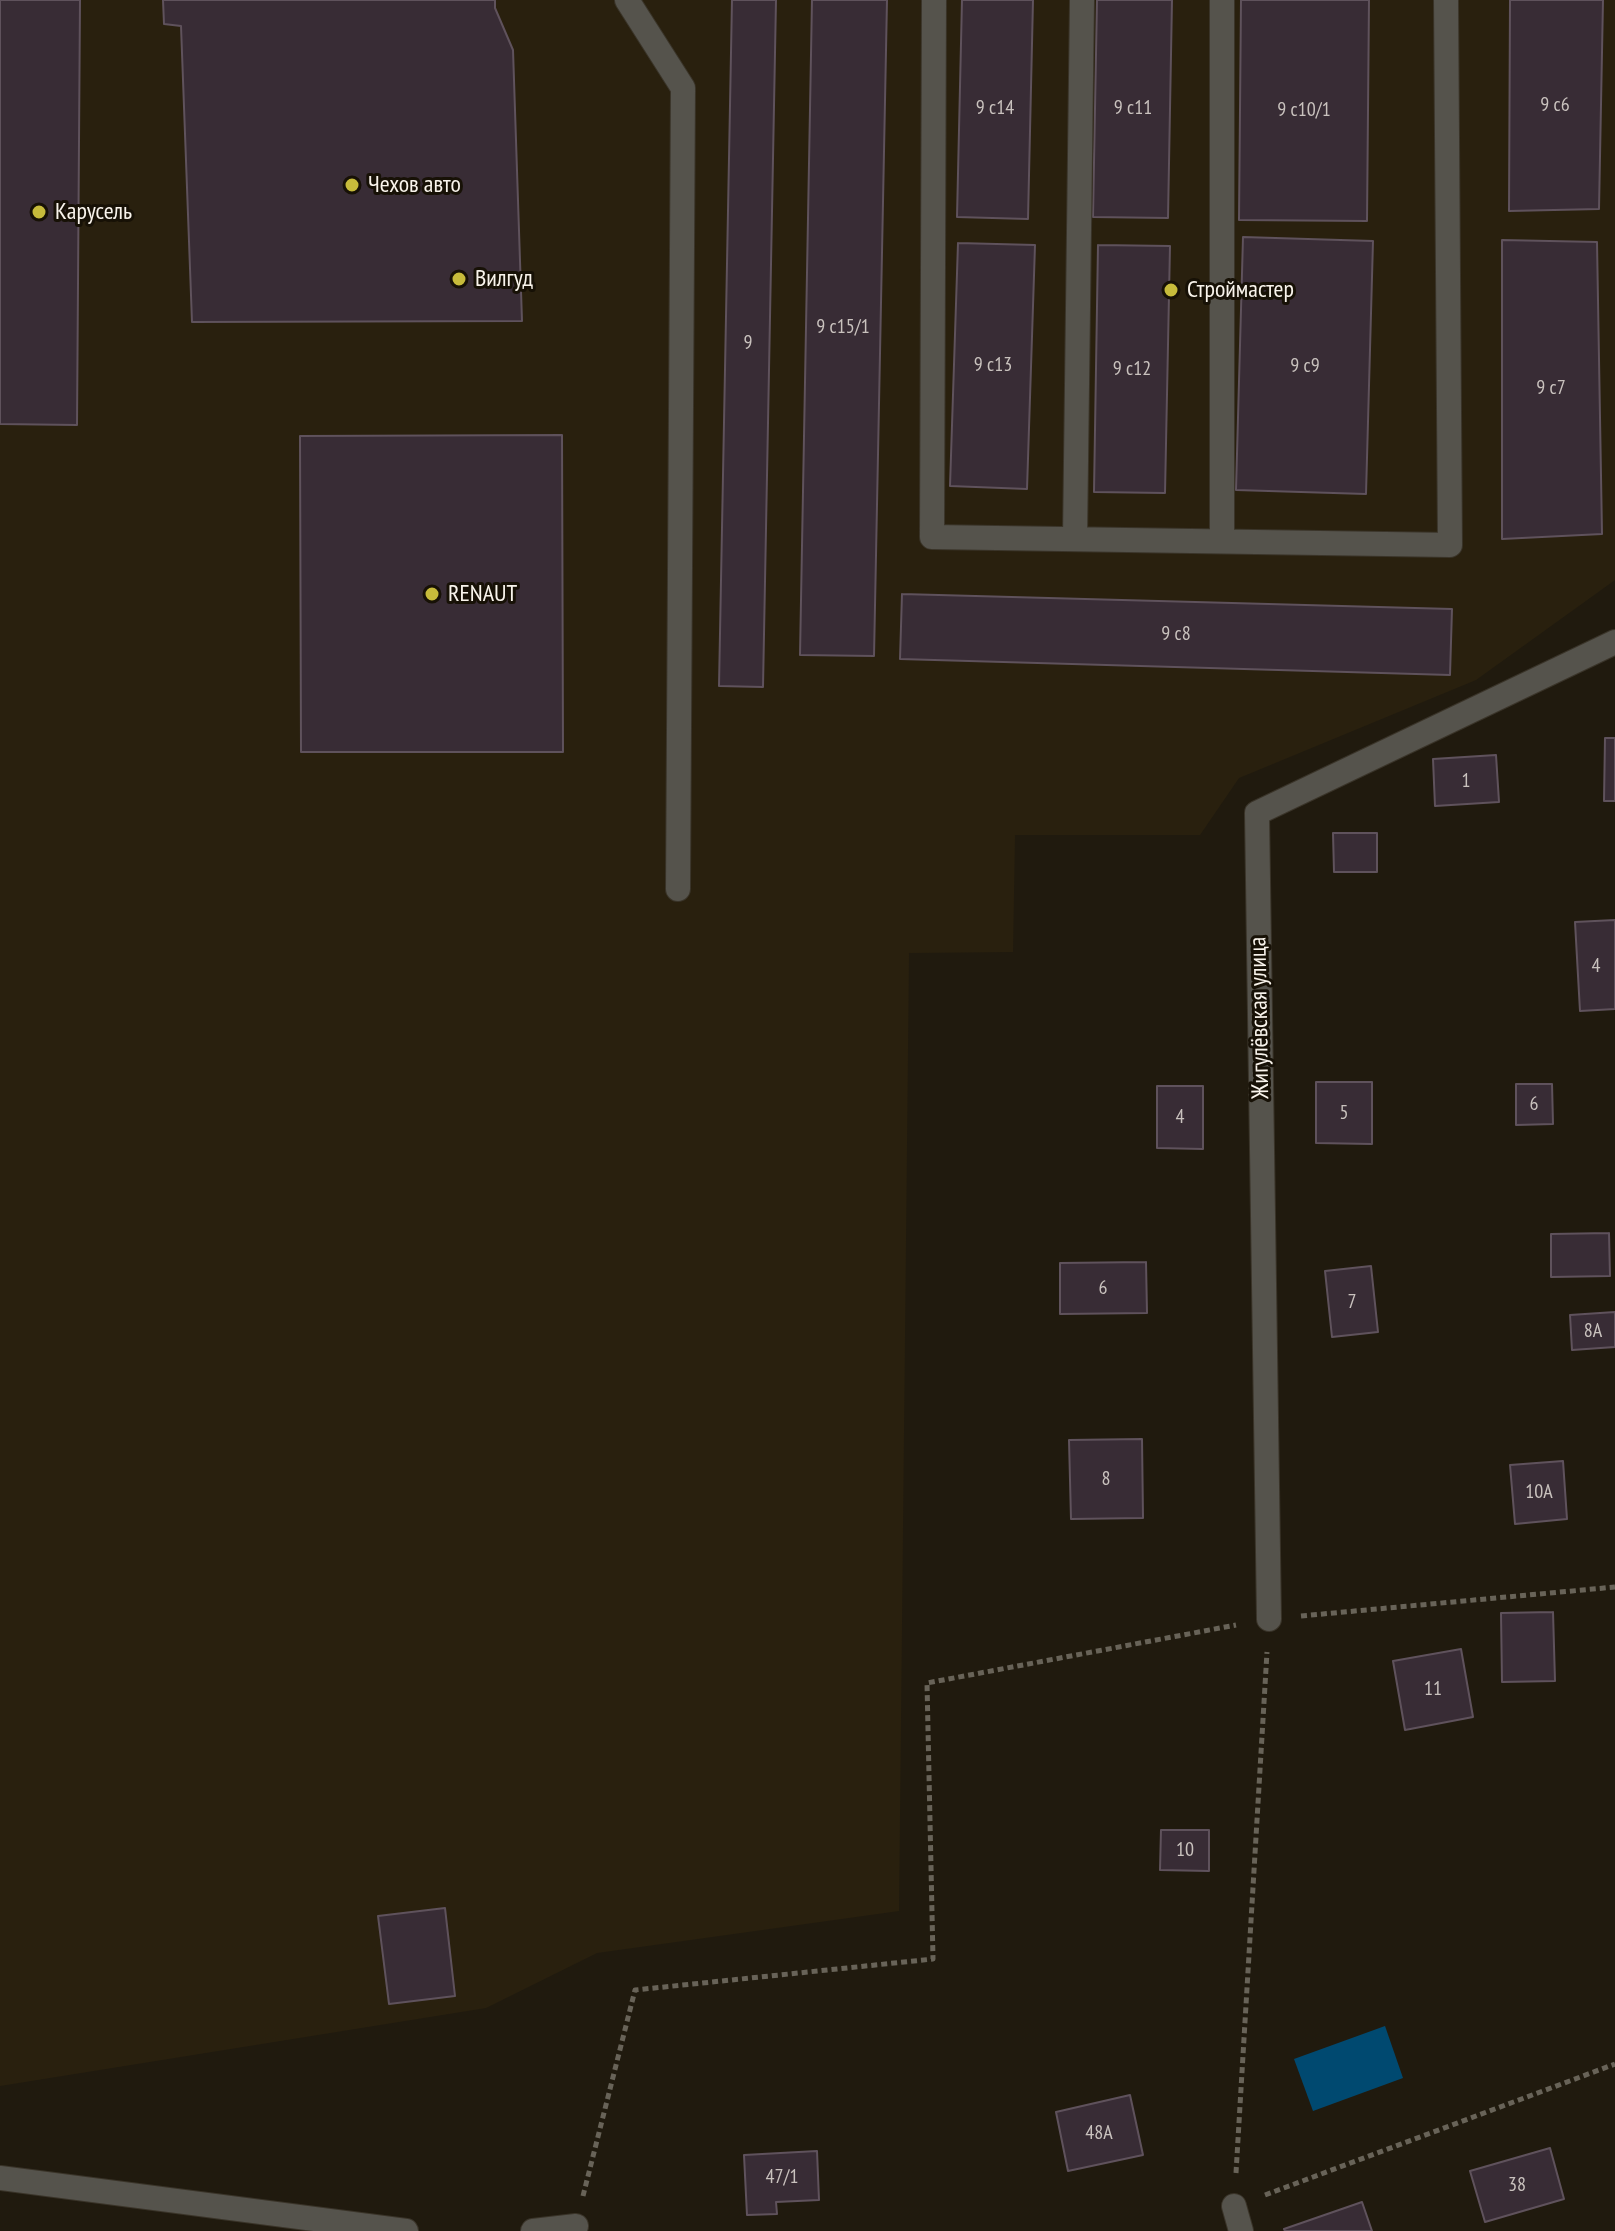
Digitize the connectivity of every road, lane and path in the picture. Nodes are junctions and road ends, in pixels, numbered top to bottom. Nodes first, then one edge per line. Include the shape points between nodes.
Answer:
1 (627, 0) edge
2 (934, 0) edge
3 (1082, 0) edge
4 (1222, 0) edge
5 (1446, 0) edge
6 (1075, 538) junction
7 (1222, 541) junction
8 (1615, 642) edge
9 (678, 889) dead end
10 (1615, 1587) edge
11 (1269, 1619) junction
12 (1615, 2064) edge
13 (0, 2178) edge
14 (1234, 2206) junction
15 (576, 2226) joint
16 (406, 2231) edge
17 (533, 2231) edge
18 (1241, 2231) edge

1 - 9 street via 683,88
2 - 6 street via 932,537
3 - 6 street
4 - 7 street
5 - 7 street via 1450,545
6 - 7 street
8 - 11 street, Жигулёвская улица via 1257,813
10 - 11 path
11 - 14 path
11 - 15 path via 927,1683 933,1959 635,1990
12 - 14 path
13 - 16 street
14 - 18 street
15 - 17 street

